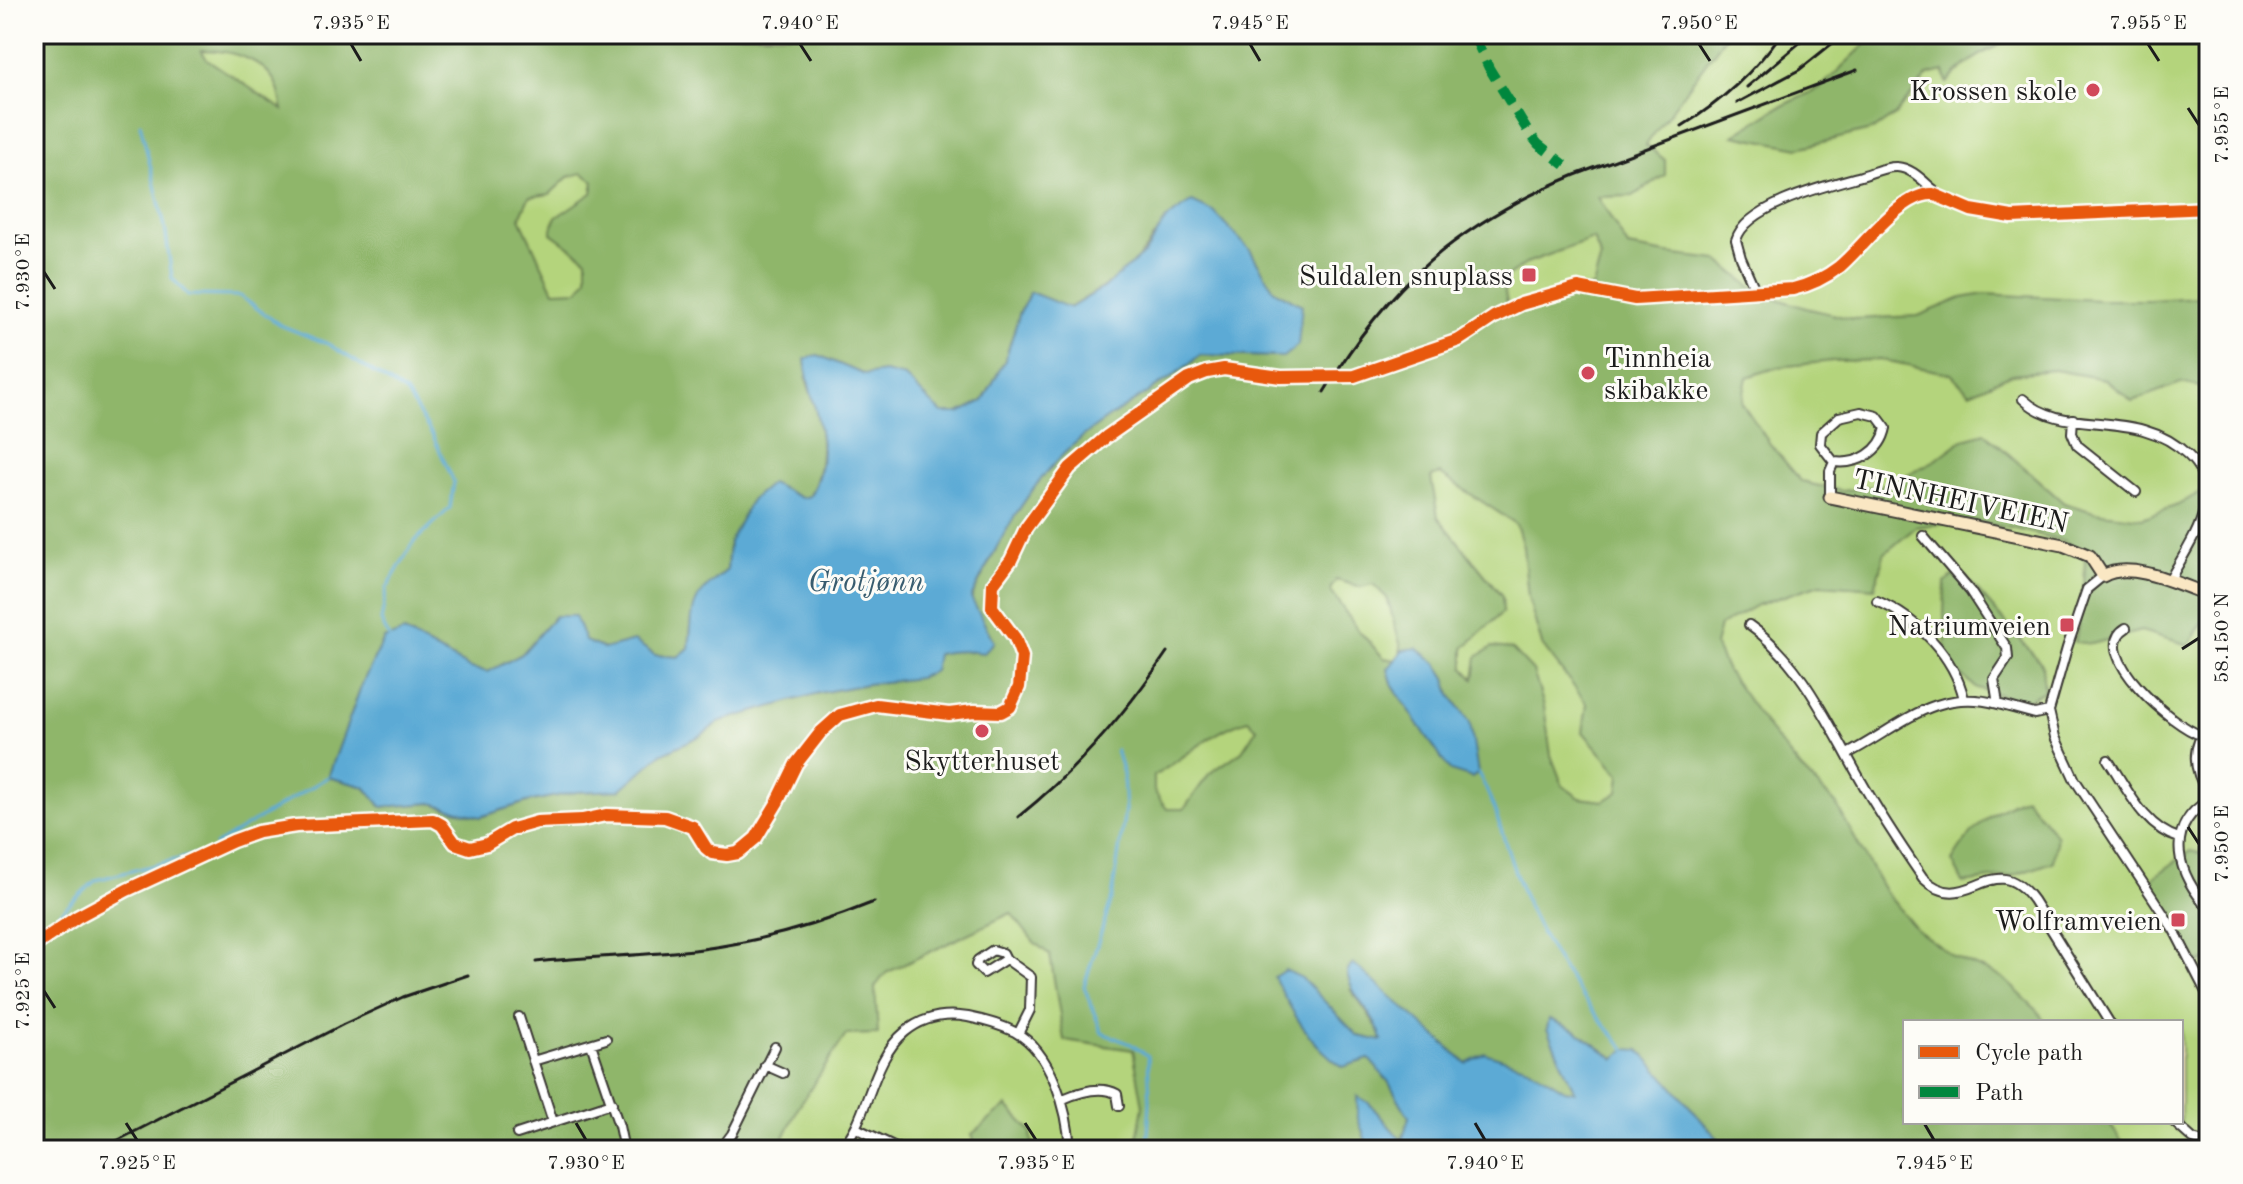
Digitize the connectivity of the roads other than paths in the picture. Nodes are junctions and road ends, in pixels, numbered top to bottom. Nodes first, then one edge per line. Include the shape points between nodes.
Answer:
1 (1933, 194) junction
2 (2209, 208) edge
3 (1756, 292) junction
4 (2023, 399) dead end
5 (2073, 419) junction
6 (1834, 462) junction
7 (2136, 492) dead end
8 (1830, 497) joint
9 (1923, 536) dead end
10 (2103, 576) junction
11 (2169, 581) junction
12 (2209, 595) edge
13 (1877, 601) dead end
14 (1749, 625) dead end
15 (2126, 628) dead end
16 (1964, 699) junction
17 (1998, 704) junction
18 (2049, 711) junction
19 (2209, 726) edge
20 (2201, 735) junction
21 (1847, 754) junction
22 (2108, 760) dead end
23 (2209, 798) edge
24 (2179, 838) junction
25 (2209, 908) edge
26 (34, 946) edge
27 (1006, 959) dead end
28 (2209, 998) edge
29 (519, 1017) dead end
30 (2108, 1020) edge
31 (1018, 1034) junction
32 (606, 1039) dead end
33 (591, 1044) junction
34 (775, 1047) dead end
35 (533, 1061) junction
36 (765, 1065) junction
37 (783, 1073) dead end
38 (1063, 1099) junction
39 (612, 1103) junction
40 (1119, 1106) dead end
41 (553, 1122) junction
42 (2176, 1124) edge
43 (856, 1128) junction
44 (517, 1134) dead end
45 (2209, 1144) edge
46 (624, 1150) edge
47 (720, 1150) edge
48 (842, 1150) edge
49 (902, 1150) edge
50 (1070, 1150) edge

1 - 2 street via 1971,210 2012,217
1 - 3 street via 1899,209 1838,268 1817,281
1 - 3 street via 1918,176 1892,167 1773,207 1743,226 1736,240
3 - 26 street via 1635,299 1578,288 1521,304 1459,340 1354,376 1281,377 1224,369 1189,379 1070,468 993,584 992,607 1022,657 1019,687 1010,707 949,714 884,705 840,715 796,764 756,838 738,853 712,853 693,827 657,816 537,822 470,848 455,843 433,820 288,827 233,841 147,880
4 - 5 street via 2039,412
5 - 7 street via 2077,445
5 - 11 street via 2149,430 2181,448 2200,468 2206,505
6 - 6 street via 1857,461 1874,450 1885,435 1882,421 1861,412 1832,422 1819,439
6 - 8 street
8 - 10 street, TINNHEIVEIEN via 2063,545 2090,556
9 - 17 street via 1970,591 2007,648 2008,658 1994,679
10 - 11 street via 2131,570
10 - 18 street via 2084,595
11 - 12 street
13 - 16 street via 1936,644
14 - 21 street via 1801,679
15 - 20 street via 2114,646 2126,672 2168,714
16 - 17 street
16 - 21 street via 1917,712
17 - 18 street via 2035,714
18 - 28 street via 2068,768 2174,930
19 - 20 street
20 - 23 street via 2195,766
21 - 30 street via 1931,886 1950,894 1996,878 2021,885
22 - 24 street via 2151,821
23 - 24 street via 2194,811
24 - 25 street via 2187,881
27 - 31 street via 1033,981 1029,1016
29 - 35 street
31 - 38 street via 1037,1053
31 - 43 street via 950,1015 912,1027 887,1054
32 - 33 street
33 - 35 street
33 - 39 street
34 - 36 street
35 - 41 street
36 - 37 street
36 - 47 street
38 - 40 street via 1109,1090 1117,1094
38 - 50 street
39 - 41 street
39 - 46 street
41 - 44 street
42 - 45 street via 2193,1139
43 - 48 street
43 - 49 street

